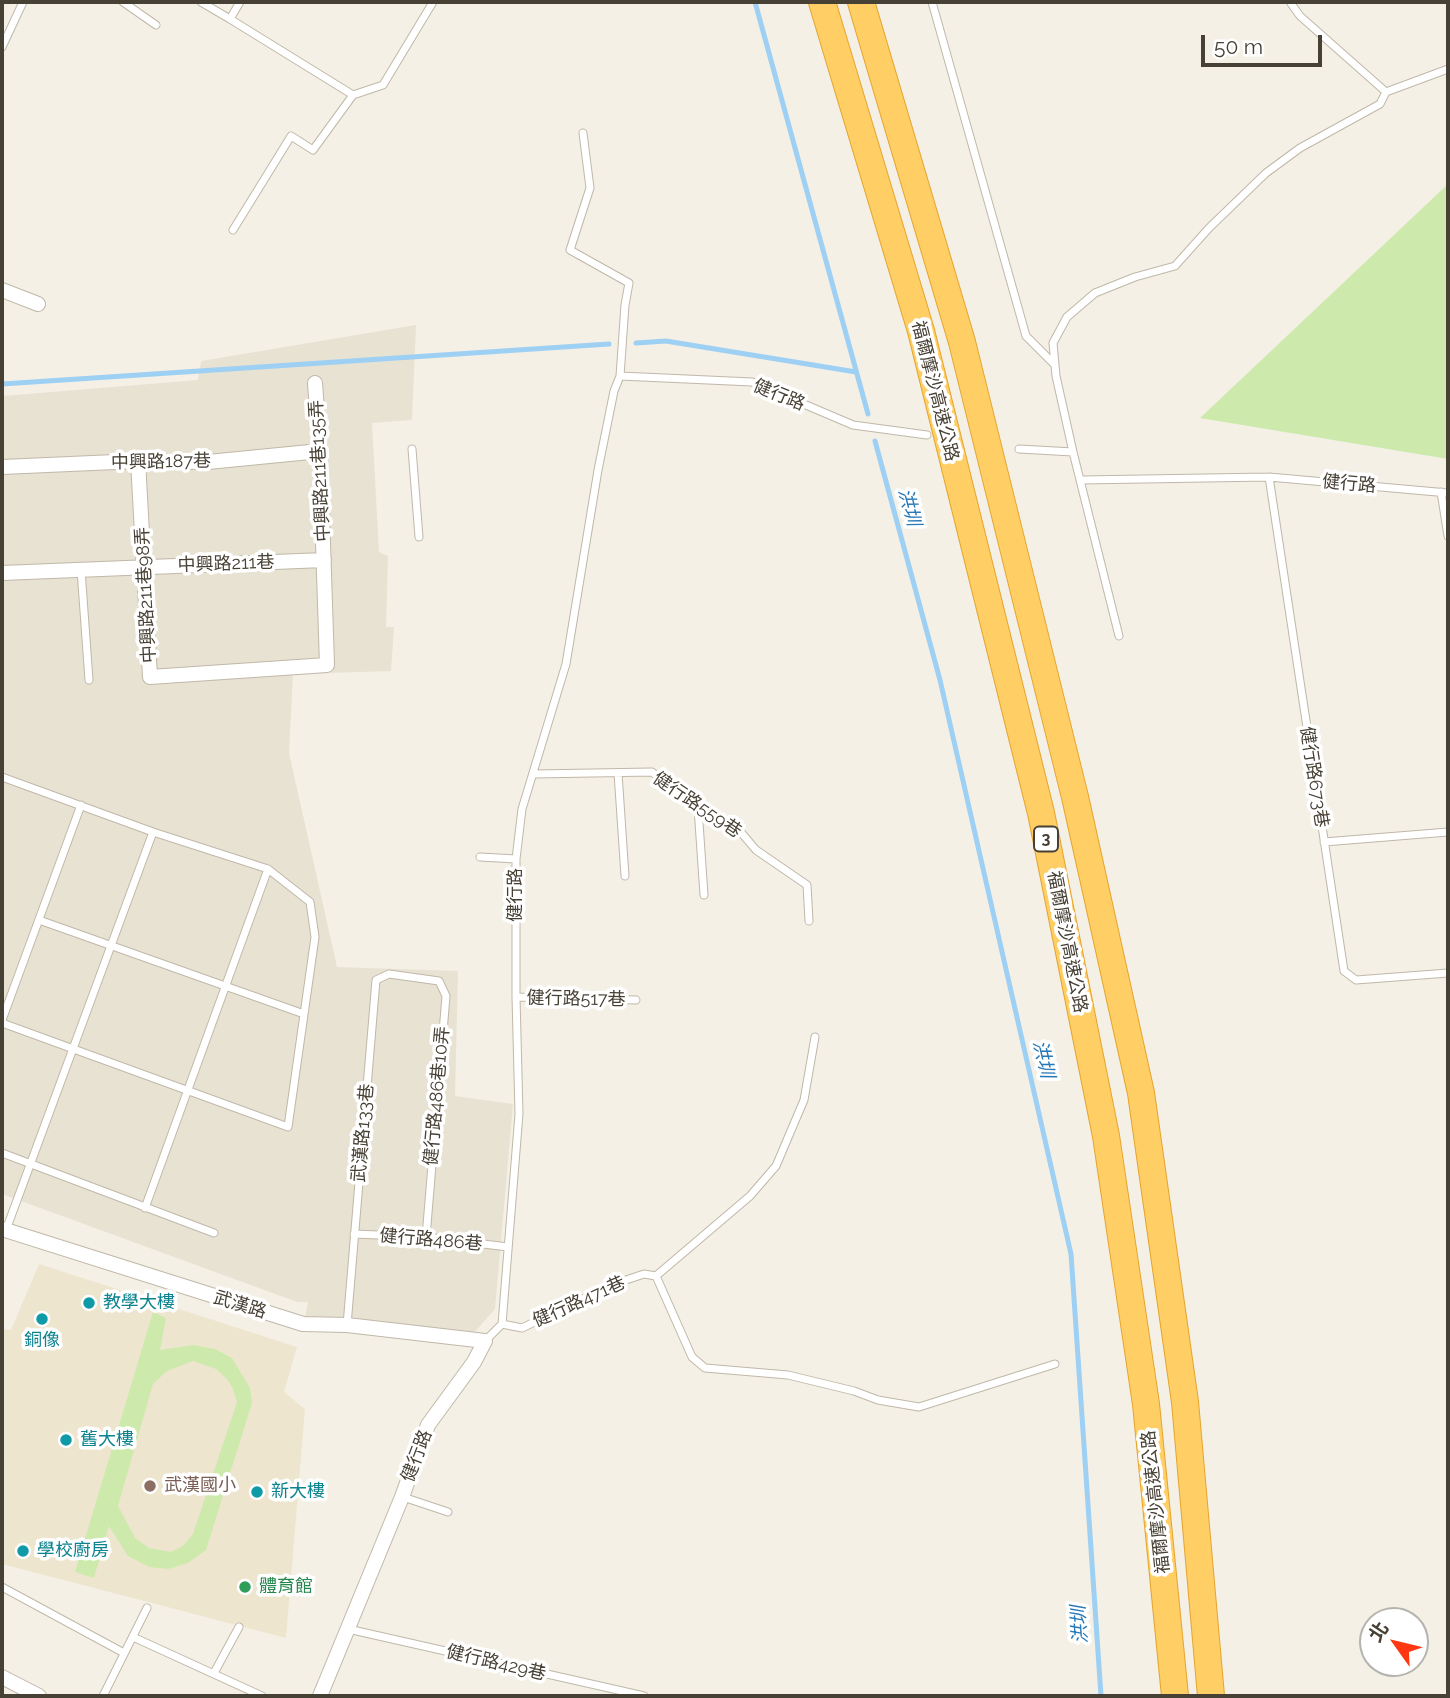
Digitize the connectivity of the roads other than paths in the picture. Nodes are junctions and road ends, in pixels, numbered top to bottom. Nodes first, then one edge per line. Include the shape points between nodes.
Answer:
1 (23, 2) edge
2 (123, 2) edge
3 (201, 2) edge
4 (240, 2) edge
5 (433, 2) edge
6 (822, 2) edge
7 (862, 2) edge
8 (932, 2) edge
9 (1290, 2) edge
10 (230, 19) junction
11 (156, 25) dead end
12 (2, 47) edge
13 (1448, 69) edge
14 (1386, 92) junction
15 (353, 94) junction
16 (583, 133) dead end
17 (233, 230) dead end
18 (2, 290) edge
19 (38, 304) dead end
20 (1055, 364) junction
21 (620, 376) junction
22 (315, 383) dead end
23 (927, 435) dead end
24 (412, 449) dead end
25 (1018, 449) dead end
26 (320, 451) junction
27 (1073, 452) junction
28 (138, 461) junction
29 (2, 467) edge
30 (1269, 477) junction
31 (1081, 480) junction
32 (1445, 492) edge
33 (1448, 536) edge
34 (419, 537) dead end
35 (324, 560) junction
36 (144, 567) junction
37 (81, 570) junction
38 (2, 573) edge
39 (1119, 636) dead end
40 (327, 664) joint
41 (89, 680) dead end
42 (618, 773) junction
43 (534, 774) junction
44 (2, 777) edge
45 (81, 806) junction
46 (698, 808) junction
47 (153, 832) junction
48 (1448, 832) edge
49 (1324, 842) junction
50 (480, 857) dead end
51 (516, 859) junction
52 (268, 869) junction
53 (625, 876) dead end
54 (704, 895) dead end
55 (39, 920) junction
56 (809, 921) dead end
57 (110, 946) junction
58 (1448, 972) edge
59 (414, 978) joint
60 (226, 986) junction
61 (516, 997) junction
62 (636, 1000) dead end
63 (304, 1014) junction
64 (2, 1022) edge
65 (815, 1037) dead end
66 (72, 1048) junction
67 (188, 1089) junction
68 (2, 1153) edge
69 (30, 1164) junction
70 (145, 1208) junction
71 (4, 1230) edge
72 (214, 1233) dead end
73 (354, 1234) junction
74 (426, 1237) junction
75 (508, 1247) junction
76 (656, 1276) junction
77 (502, 1324) junction
78 (347, 1325) junction
79 (485, 1341) junction
80 (1055, 1364) dead end
81 (402, 1497) junction
82 (449, 1513) dead end
83 (2, 1587) edge
84 (147, 1608) dead end
85 (239, 1627) dead end
86 (348, 1629) junction
87 (133, 1637) junction
88 (124, 1653) junction
89 (214, 1673) junction
90 (2, 1677) edge
91 (39, 1696) edge
92 (103, 1696) edge
93 (262, 1696) edge
94 (320, 1696) edge
95 (644, 1696) edge
96 (1175, 1696) edge
97 (1211, 1696) edge

1 - 12 lane
2 - 11 lane
3 - 10 lane
4 - 10 lane
5 - 15 lane via 383,85
6 - 96 highway, 福爾摩沙高速公路 / 3 via 921,331 1041,813 1106,1136 1146,1404
7 - 97 highway, 福爾摩沙高速公路 / 3 via 962,342 1075,797 1140,1093 1185,1402
8 - 20 lane via 1026,336
9 - 14 lane
10 - 15 lane
13 - 14 lane
14 - 20 lane via 1380,104 1300,148 1266,173 1175,266 1094,293 1067,317 1053,343
15 - 17 lane via 313,150 291,136
16 - 21 lane via 590,188 570,250 629,283
18 - 19 street
20 - 27 lane
21 - 23 lane, 健行路 via 752,382 853,425
21 - 43 lane, 健行路 via 598,470 566,664
22 - 26 street, 中興路211巷135弄
24 - 34 lane
25 - 27 lane
26 - 28 street, 中興路187巷 via 208,462
26 - 35 street, 中興路211巷135弄
27 - 31 lane
28 - 29 street, 中興路187巷
28 - 36 street, 中興路211巷98弄
30 - 31 lane, 健行路
30 - 32 lane, 健行路
30 - 49 lane, 健行路673巷
31 - 39 lane
32 - 33 lane
35 - 36 street, 中興路211巷
35 - 40 street, 中興路211巷135弄
36 - 37 street, 中興路211巷
36 - 40 street, 中興路211巷98弄 via 150,677
37 - 38 street, 中興路211巷
37 - 41 lane
42 - 43 lane, 健行路559巷
42 - 46 lane, 健行路559巷 via 652,772
42 - 53 lane
43 - 51 lane, 健行路 via 522,809
44 - 45 lane
45 - 47 lane
45 - 55 lane
46 - 54 lane
46 - 56 lane, 健行路559巷 via 739,830 756,850 807,885
47 - 52 lane
47 - 57 lane
48 - 49 lane
49 - 58 lane, 健行路673巷 via 1344,971 1356,980
50 - 51 lane
51 - 61 lane, 健行路
52 - 60 lane
52 - 63 lane via 310,902 315,937
55 - 57 lane
55 - 64 lane
57 - 60 lane
57 - 66 lane
59 - 73 lane, 武漢路133巷 via 389,974 376,980
59 - 74 lane, 健行路486巷10弄 via 439,981 446,996
60 - 63 lane
60 - 67 lane
61 - 62 lane, 健行路517巷
61 - 75 lane, 健行路 via 519,1114
63 - 67 lane via 288,1127
64 - 66 lane
65 - 76 lane via 804,1100 776,1166 750,1196
66 - 67 lane
66 - 69 lane
67 - 70 lane
68 - 69 lane
69 - 70 lane
69 - 71 lane
70 - 72 lane
71 - 78 street, 武漢路 via 303,1324
73 - 74 lane, 健行路486巷
73 - 78 lane, 武漢路133巷
74 - 75 lane, 健行路486巷
75 - 77 lane, 健行路
76 - 77 lane, 健行路471巷 via 644,1274 614,1284 522,1328
76 - 80 lane via 692,1357 705,1368 788,1375 919,1407
77 - 79 lane, 健行路
78 - 79 street, 武漢路
79 - 81 street, 健行路 via 428,1425
81 - 82 lane
81 - 86 street, 健行路
83 - 88 lane
84 - 87 lane
85 - 89 lane
86 - 94 street, 健行路
86 - 95 lane, 健行路429巷
87 - 88 lane
87 - 89 lane
88 - 92 lane
89 - 93 lane
90 - 91 street

